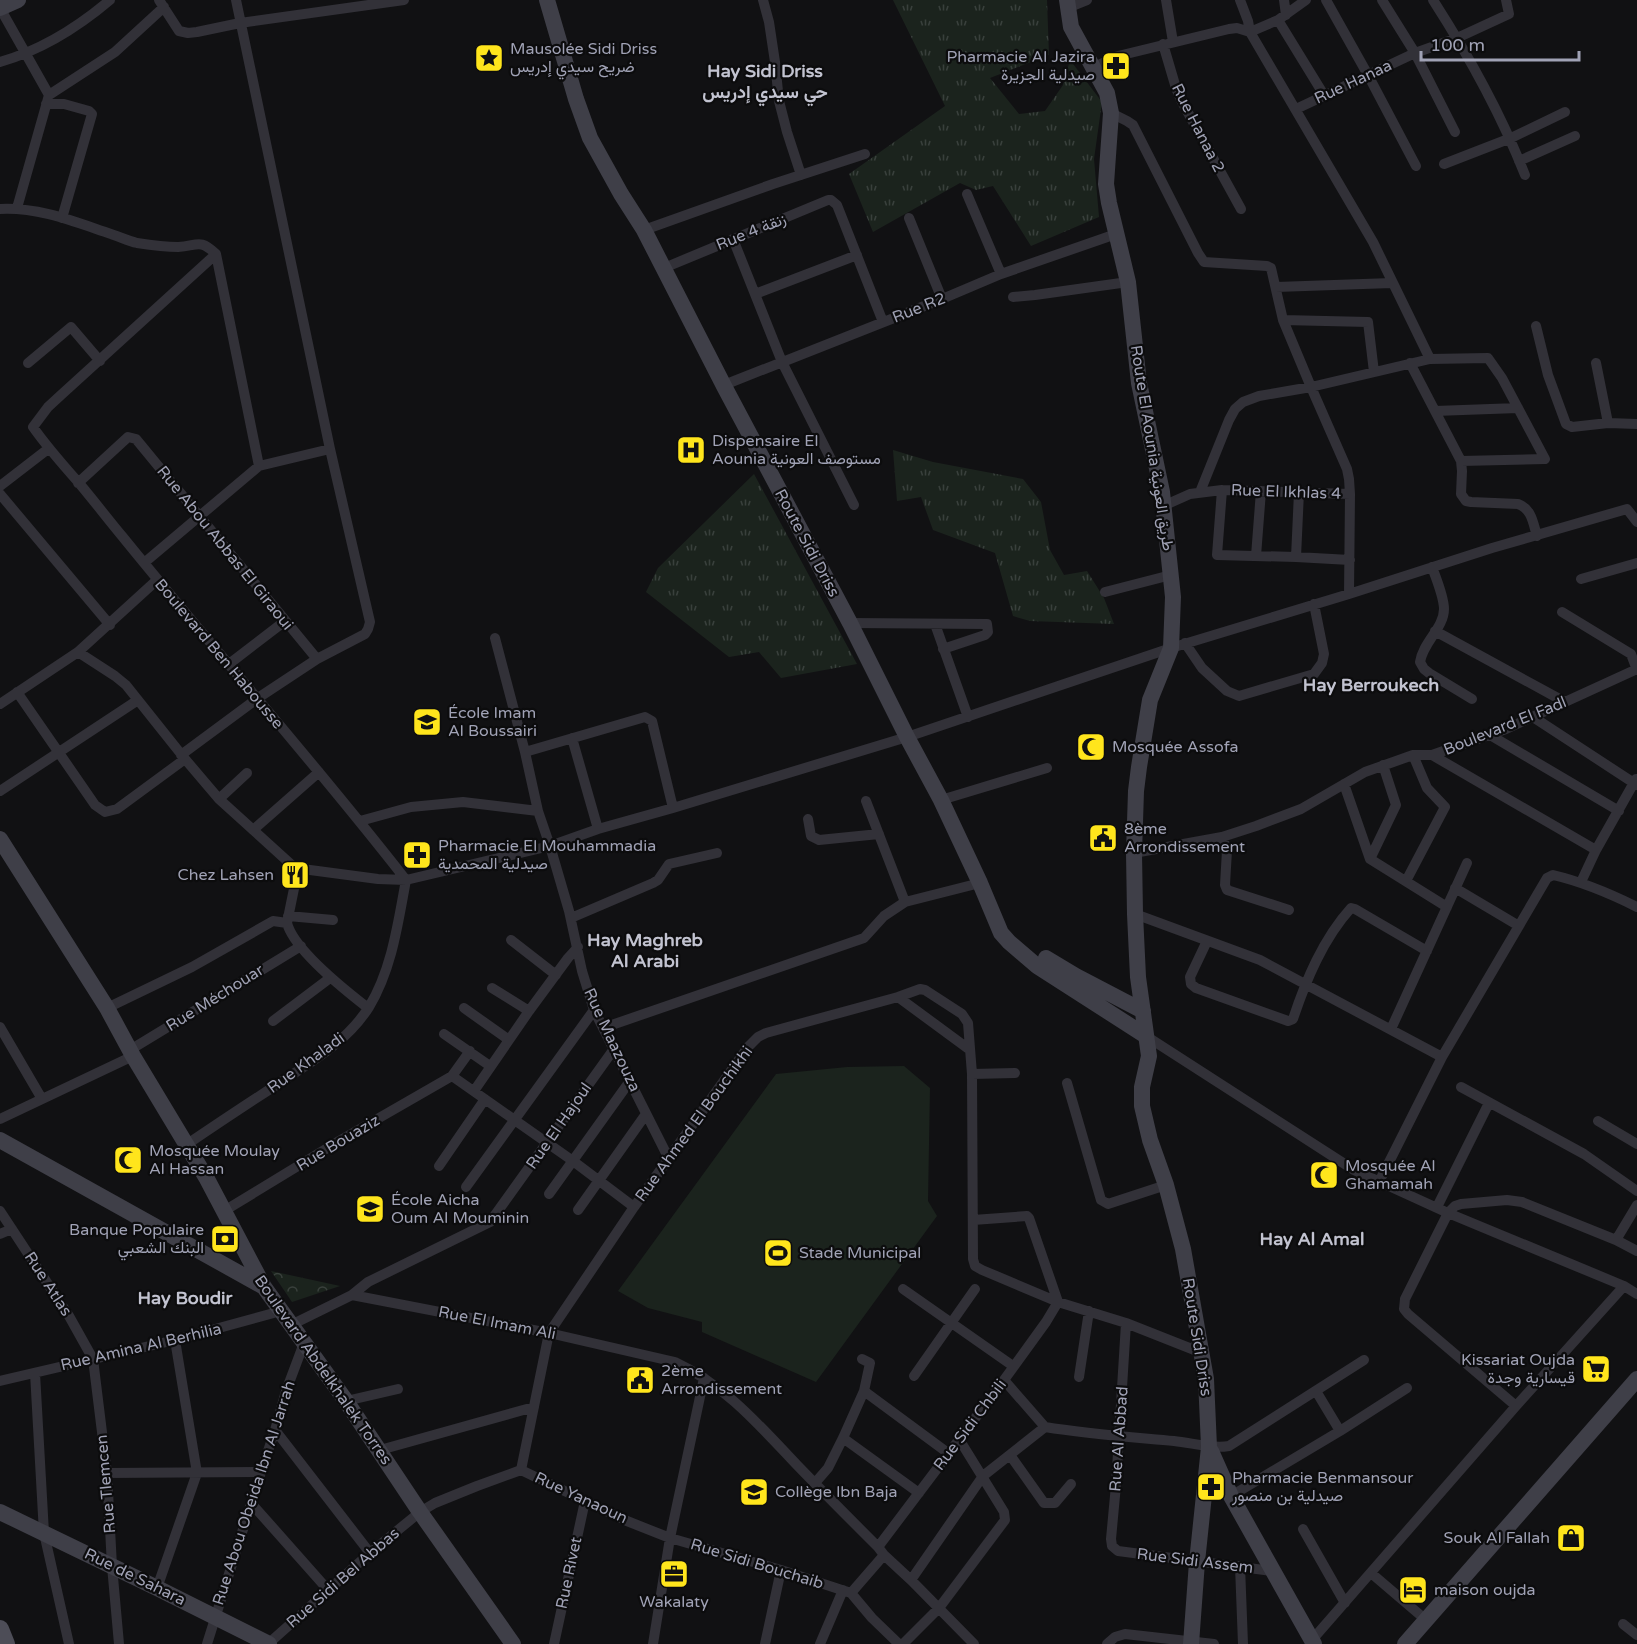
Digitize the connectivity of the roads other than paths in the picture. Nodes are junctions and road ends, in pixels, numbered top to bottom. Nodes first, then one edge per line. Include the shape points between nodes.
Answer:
1 (18, 0) edge
2 (110, 0) edge
3 (236, 0) edge
4 (404, 0) edge
5 (547, 0) edge
6 (763, 0) edge
7 (1087, 0) edge
8 (1166, 0) edge
9 (1240, 0) edge
10 (1284, 0) edge
11 (1306, 0) edge
12 (1326, 0) edge
13 (1382, 0) edge
14 (1434, 0) edge
15 (1506, 0) edge
16 (162, 4) edge
17 (1067, 4) edge
18 (0, 8) edge
19 (1282, 17) junction
20 (240, 22) junction
21 (1250, 32) junction
22 (1457, 38) junction
23 (1168, 43) junction
24 (1416, 53) junction
25 (25, 54) junction
26 (0, 62) edge
27 (1094, 68) junction
28 (1368, 75) junction
29 (1324, 95) junction
30 (47, 99) junction
31 (1296, 109) junction
32 (1565, 112) dead end
33 (1111, 113) junction
34 (1455, 132) dead end
35 (1575, 136) dead end
36 (1511, 138) junction
37 (865, 154) dead end
38 (1520, 161) junction
39 (1444, 164) dead end
40 (1416, 166) dead end
41 (801, 175) junction
42 (1525, 175) dead end
43 (967, 194) dead end
44 (16, 208) junction
45 (0, 209) edge
46 (1240, 210) dead end
47 (62, 218) junction
48 (909, 218) dead end
49 (644, 230) junction
50 (1116, 234) junction
51 (733, 239) junction
52 (216, 254) junction
53 (857, 255) junction
54 (664, 268) junction
55 (1001, 274) junction
56 (1128, 282) junction
57 (1392, 283) junction
58 (1276, 287) junction
59 (755, 294) junction
60 (1013, 297) dead end
61 (942, 299) junction
62 (1283, 320) junction
63 (883, 322) junction
64 (1536, 326) dead end
65 (1430, 359) junction
66 (100, 361) junction
67 (782, 362) junction
68 (28, 363) dead end
69 (1410, 363) junction
70 (1596, 363) dead end
71 (1374, 372) junction
72 (724, 385) junction
73 (1311, 387) junction
74 (1518, 408) junction
75 (1435, 411) junction
76 (1608, 423) junction
77 (1637, 424) edge
78 (48, 449) junction
79 (330, 449) junction
80 (1461, 461) junction
81 (259, 466) junction
82 (78, 483) junction
83 (0, 486) edge
84 (1222, 490) junction
85 (1261, 491) junction
86 (1200, 492) junction
87 (1299, 492) junction
88 (0, 494) edge
89 (1350, 494) junction
90 (854, 505) dead end
91 (1163, 506) junction
92 (199, 516) junction
93 (1637, 522) edge
94 (1537, 536) junction
95 (1256, 556) junction
96 (1296, 557) junction
97 (1350, 560) junction
98 (144, 563) junction
99 (1637, 563) edge
100 (1432, 567) junction
101 (1171, 575) junction
102 (1581, 579) dead end
103 (156, 580) junction
104 (1105, 592) dead end
105 (1349, 594) junction
106 (1314, 604) junction
107 (1562, 612) dead end
108 (285, 621) junction
109 (850, 623) junction
110 (935, 624) junction
111 (110, 625) junction
112 (1435, 631) junction
113 (495, 638) dead end
114 (1178, 646) junction
115 (943, 649) junction
116 (78, 652) junction
117 (317, 659) junction
118 (230, 664) junction
119 (1637, 669) edge
120 (17, 692) junction
121 (258, 698) junction
122 (1472, 699) dead end
123 (138, 700) junction
124 (1565, 702) junction
125 (0, 704) edge
126 (968, 717) junction
127 (1533, 717) junction
128 (1490, 735) junction
129 (572, 738) junction
130 (907, 738) junction
131 (57, 752) junction
132 (525, 752) junction
133 (1413, 755) junction
134 (1432, 755) junction
135 (183, 757) junction
136 (1383, 765) junction
137 (1047, 768) dead end
138 (319, 772) junction
139 (247, 773) dead end
140 (1636, 782) edge
141 (1344, 784) junction
142 (0, 791) edge
143 (219, 799) junction
144 (941, 800) junction
145 (866, 801) dead end
146 (673, 808) junction
147 (538, 811) junction
148 (1618, 811) junction
149 (808, 819) dead end
150 (360, 820) junction
151 (598, 829) junction
152 (253, 830) junction
153 (879, 834) junction
154 (1222, 837) junction
155 (0, 839) edge
156 (550, 846) junction
157 (1596, 850) junction
158 (1134, 853) junction
159 (717, 854) dead end
160 (1370, 859) junction
161 (1467, 862) dead end
162 (298, 869) junction
163 (406, 880) junction
164 (1406, 881) junction
165 (1581, 882) junction
166 (980, 883) junction
167 (1455, 888) junction
168 (905, 902) junction
169 (1447, 906) junction
170 (1637, 907) edge
171 (1289, 910) dead end
172 (1135, 914) junction
173 (571, 918) junction
174 (287, 919) junction
175 (333, 920) dead end
176 (997, 922) junction
177 (1519, 926) junction
178 (511, 940) dead end
179 (1207, 941) junction
180 (300, 946) junction
181 (578, 947) junction
182 (1427, 951) junction
183 (556, 975) junction
184 (1138, 977) junction
185 (330, 978) junction
186 (1305, 984) junction
187 (492, 988) dead end
188 (1112, 994) junction
189 (898, 997) junction
190 (106, 1008) junction
191 (368, 1008) junction
192 (464, 1008) dead end
193 (594, 1010) junction
194 (529, 1011) junction
195 (1143, 1011) junction
196 (273, 1021) dead end
197 (0, 1027) edge
198 (603, 1028) junction
199 (1391, 1029) junction
200 (444, 1034) dead end
201 (1146, 1036) junction
202 (509, 1040) junction
203 (614, 1049) junction
204 (970, 1050) junction
205 (470, 1051) junction
206 (132, 1053) junction
207 (1442, 1057) junction
208 (490, 1066) junction
209 (1015, 1073) dead end
210 (972, 1074) junction
211 (452, 1076) junction
212 (630, 1081) junction
213 (1066, 1083) dead end
214 (1461, 1087) dead end
215 (474, 1091) junction
216 (42, 1099) junction
217 (485, 1099) junction
218 (1490, 1103) junction
219 (646, 1114) junction
220 (0, 1119) edge
221 (514, 1120) junction
222 (1598, 1121) dead end
223 (0, 1140) edge
224 (547, 1143) junction
225 (1637, 1144) edge
226 (186, 1145) junction
227 (669, 1159) junction
228 (573, 1161) junction
229 (439, 1166) dead end
230 (599, 1180) junction
231 (1379, 1182) junction
232 (1166, 1185) junction
233 (466, 1187) dead end
234 (1637, 1191) edge
235 (549, 1194) dead end
236 (1637, 1205) edge
237 (634, 1207) junction
238 (1437, 1207) junction
239 (578, 1209) dead end
240 (0, 1211) edge
241 (224, 1211) junction
242 (1449, 1213) junction
243 (973, 1220) junction
244 (12, 1229) junction
245 (0, 1234) edge
246 (1616, 1240) junction
247 (1637, 1251) edge
248 (1624, 1286) junction
249 (264, 1287) junction
250 (903, 1289) dead end
251 (975, 1289) dead end
252 (1637, 1294) edge
253 (352, 1295) junction
254 (1058, 1302) junction
255 (280, 1311) junction
256 (1089, 1311) junction
257 (951, 1323) junction
258 (1126, 1323) junction
259 (291, 1325) junction
260 (549, 1333) junction
261 (175, 1340) junction
262 (304, 1343) junction
263 (1202, 1353) junction
264 (93, 1359) junction
265 (862, 1359) dead end
266 (1364, 1360) dead end
267 (1013, 1366) junction
268 (35, 1373) junction
269 (914, 1376) dead end
270 (1078, 1377) dead end
271 (705, 1378) junction
272 (1637, 1379) edge
273 (1004, 1380) junction
274 (0, 1381) edge
275 (1407, 1388) dead end
276 (398, 1389) dead end
277 (864, 1391) junction
278 (1316, 1391) junction
279 (346, 1401) junction
280 (1516, 1406) junction
281 (534, 1407) junction
282 (1045, 1427) junction
283 (275, 1430) junction
284 (1340, 1431) junction
285 (1119, 1436) junction
286 (843, 1438) junction
287 (959, 1439) junction
288 (1209, 1447) junction
289 (380, 1450) junction
290 (948, 1453) junction
291 (1010, 1455) junction
292 (521, 1470) junction
293 (261, 1472) junction
294 (107, 1473) junction
295 (197, 1473) junction
296 (983, 1476) junction
297 (815, 1483) junction
298 (1071, 1484) dead end
299 (919, 1493) junction
300 (1231, 1496) junction
301 (585, 1501) junction
302 (251, 1503) junction
303 (0, 1512) edge
304 (420, 1512) junction
305 (1304, 1529) dead end
306 (44, 1533) junction
307 (670, 1538) junction
308 (881, 1551) junction
309 (1118, 1551) joint
310 (370, 1553) junction
311 (1197, 1562) junction
312 (112, 1566) junction
313 (1240, 1566) junction
314 (781, 1570) junction
315 (1272, 1571) junction
316 (1371, 1573) junction
317 (911, 1580) junction
318 (157, 1588) junction
319 (329, 1591) junction
320 (847, 1591) junction
321 (1345, 1603) junction
322 (939, 1608) junction
323 (215, 1617) junction
324 (1426, 1620) junction
325 (1623, 1624) dead end
326 (0, 1629) edge
327 (1637, 1635) edge
328 (1313, 1642) edge
329 (511, 1643) edge
330 (1192, 1643) edge
331 (6, 1644) edge
332 (69, 1644) edge
333 (119, 1644) edge
334 (207, 1644) edge
335 (268, 1644) edge
336 (554, 1644) edge
337 (653, 1644) edge
338 (765, 1644) edge
339 (820, 1644) edge
340 (901, 1644) edge
341 (974, 1644) edge
342 (1107, 1644) edge
343 (1214, 1644) edge
344 (1243, 1644) edge
345 (1405, 1644) edge

1 - 18 street
2 - 25 street via 59,38
3 - 20 street
4 - 20 street
5 - 49 street, Route Sidi Driss via 590,138
6 - 41 street via 779,101
7 - 17 street
8 - 23 street, Rue Hanaa 2
9 - 21 street, Rue Hanaa
10 - 19 street
11 - 19 street
12 - 28 street
13 - 24 street
14 - 22 street
15 - 22 street, Rue Hanaa via 1509,14
16 - 20 street via 183,33
16 - 30 street via 115,52
17 - 27 street, Route El Aounia طريق العونية via 1071,27
18 - 25 street
19 - 21 street
19 - 29 street
20 - 79 street
21 - 23 street via 1229,29
21 - 31 street, Rue Hanaa
22 - 24 street, Rue Hanaa
22 - 36 street
23 - 27 street via 1118,56
23 - 46 street, Rue Hanaa 2 via 1181,100
24 - 28 street, Rue Hanaa
24 - 34 street
25 - 26 street
25 - 30 street
27 - 33 street, Route El Aounia طريق العونية via 1107,93
28 - 29 street, Rue Hanaa
28 - 40 street
29 - 31 street, Rue Hanaa
30 - 44 street
30 - 47 street via 92,114
31 - 57 street via 1373,242
32 - 36 street
33 - 50 street, Route El Aounia طريق العونية via 1106,184
33 - 58 street via 1132,125 1204,262 1269,267
35 - 38 street
36 - 38 street
36 - 39 street
37 - 41 street
38 - 42 street
41 - 49 street
43 - 55 street
44 - 45 street
44 - 47 street
47 - 52 street via 137,243 179,247 196,243
48 - 61 street
49 - 54 street, Route Sidi Driss
50 - 55 street, Rue R2
50 - 56 street, Route El Aounia طريق العونية
51 - 53 street, Rue 4 زنقة via 831,200 837,205
51 - 54 street, Rue 4 زنقة
51 - 59 street
52 - 66 street
52 - 81 street
53 - 59 street
53 - 63 street
54 - 72 street, Route Sidi Driss
55 - 61 street, Rue R2
56 - 60 street
56 - 91 street, Route El Aounia طريق العونية via 1139,383
57 - 58 street
57 - 65 street
58 - 62 street
59 - 67 street
61 - 63 street, Rue R2
62 - 71 street via 1368,322
62 - 73 street
63 - 67 street, Rue R2
64 - 76 street via 1566,424 1572,427
65 - 69 street
65 - 74 street via 1488,358
66 - 68 street via 70,327
66 - 78 street, Boulevard Ben Habousse via 48,407 33,427
67 - 72 street, Rue R2
67 - 90 street
69 - 71 street
69 - 75 street
70 - 76 street
71 - 73 street
72 - 109 street, Route Sidi Driss
73 - 86 street via 1258,396 1235,409
73 - 89 street via 1347,469
74 - 75 street
74 - 80 street via 1545,459
75 - 80 street
76 - 77 street
78 - 82 street, Boulevard Ben Habousse
78 - 83 street
79 - 81 street
79 - 117 street via 370,622 365,634
80 - 94 street via 1461,494 1466,501 1525,507
81 - 92 street
82 - 92 street, Rue Abou Abbas El Giraoui via 128,437 133,437
82 - 98 street, Boulevard Ben Habousse
84 - 85 street, Rue El Ikhlas 4
84 - 86 street, Rue El Ikhlas 4
84 - 95 street via 1217,555
85 - 87 street, Rue El Ikhlas 4
85 - 95 street
86 - 91 street, Rue El Ikhlas 4
87 - 89 street, Rue El Ikhlas 4
87 - 96 street
88 - 111 street
89 - 97 street
91 - 101 street, Route El Aounia طريق العونية
92 - 98 street
92 - 108 street, Rue Abou Abbas El Giraoui
93 - 94 street via 1627,509
94 - 100 street
95 - 96 street
96 - 97 street
97 - 105 street
98 - 103 street, Boulevard Ben Habousse
99 - 102 street
100 - 105 street
100 - 112 street via 1444,610
101 - 104 street
101 - 114 street, Route El Aounia طريق العونية
103 - 111 street
103 - 118 street, Boulevard Ben Habousse
105 - 106 street
106 - 114 street
106 - 114 street via 1324,654 1314,674 1239,696 1227,691
107 - 119 street via 1631,654
108 - 117 street, Rue Abou Abbas El Giraoui
108 - 118 street
109 - 110 street
109 - 130 street, Route Sidi Driss
110 - 115 street
110 - 115 street via 987,624 985,635
111 - 116 street
112 - 122 street via 1420,662 1430,673
112 - 124 street
113 - 132 street, Rue Maazouza
114 - 126 street
114 - 158 street, Route El Aounia طريق العونية via 1150,700 1136,791
115 - 126 street
116 - 120 street
116 - 123 street via 120,679
117 - 121 street
118 - 121 street, Boulevard Ben Habousse
119 - 124 street, Boulevard El Fadl
120 - 125 street
120 - 131 street
121 - 135 street
121 - 138 street, Boulevard Ben Habousse
123 - 131 street
123 - 135 street
124 - 127 street, Boulevard El Fadl
126 - 130 street
127 - 128 street, Boulevard El Fadl
127 - 140 street
128 - 134 street, Boulevard El Fadl
128 - 148 street
129 - 132 street
129 - 146 street via 649,718
129 - 151 street
130 - 144 street, Route Sidi Driss
130 - 146 street
131 - 135 street via 95,806 107,812 117,809
131 - 142 street
132 - 147 street, Rue Maazouza
133 - 134 street, Boulevard El Fadl
133 - 136 street, Boulevard El Fadl
133 - 164 street via 1428,790 1445,807
134 - 157 street
135 - 143 street
136 - 141 street, Boulevard El Fadl
136 - 160 street via 1396,805
137 - 144 street
138 - 150 street, Boulevard Ben Habousse
138 - 152 street
139 - 143 street
140 - 148 street
141 - 154 street, Boulevard El Fadl via 1301,809
141 - 160 street
143 - 152 street
144 - 166 street, Route Sidi Driss
145 - 153 street
146 - 151 street
147 - 150 street via 463,802 411,807
147 - 156 street, Rue Maazouza
148 - 157 street
149 - 153 street via 811,836 819,840
150 - 163 street, Boulevard Ben Habousse
151 - 156 street
152 - 162 street
153 - 168 street
154 - 158 street, Boulevard El Fadl
154 - 171 street via 1227,850 1227,890
155 - 190 street, Boulevard Abdelkhalek Torres
156 - 163 street
156 - 173 street, Rue Maazouza
157 - 165 street
158 - 172 street, Route El Aounia طريق العونية
159 - 173 street via 669,864 653,883
160 - 164 street
161 - 167 street
162 - 163 street
162 - 174 street
163 - 191 street, Rue Khaladi via 390,958
164 - 169 street
165 - 170 street
165 - 177 street via 1550,876
166 - 168 street
166 - 176 street, Route Sidi Driss
167 - 169 street
167 - 177 street
168 - 198 street via 884,916 864,938
169 - 182 street
172 - 179 street
172 - 184 street, Route El Aounia طريق العونية
173 - 181 street, Rue Maazouza
174 - 175 street
174 - 180 street
174 - 190 street via 273,921 192,967
176 - 188 street via 1040,955
176 - 201 street, Route Sidi Driss via 1009,942 1037,966
177 - 207 street
178 - 183 street
179 - 186 street via 1260,960
179 - 186 street via 1190,977 1196,988 1288,1021 1293,1019
180 - 185 street
180 - 206 street, Rue Méchouar
181 - 183 street
181 - 193 street, Rue Maazouza
182 - 186 street via 1350,908
182 - 199 street
183 - 194 street
184 - 188 street via 1124,990
184 - 195 street, Route El Aounia طريق العونية
185 - 191 street
185 - 196 street
186 - 199 street
187 - 194 street
188 - 195 street
189 - 204 street
189 - 204 street, Rue Ahmed El Bouchikhi via 926,990 962,1014 968,1023
189 - 227 street, Rue Ahmed El Bouchikhi via 758,1036
190 - 206 street, Boulevard Abdelkhalek Torres
191 - 226 street, Rue Khaladi via 328,1051
192 - 202 street
193 - 198 street, Rue Maazouza
193 - 221 street
194 - 202 street
195 - 201 street, Route Sidi Driss
197 - 216 street
198 - 203 street, Rue Maazouza
199 - 207 street
200 - 205 street
201 - 231 street via 1354,1170
201 - 232 street, Route Sidi Driss via 1149,1056 1142,1106
202 - 208 street
203 - 212 street, Rue Maazouza
203 - 224 street, Rue El Hajoul
204 - 210 street, Rue Ahmed El Bouchikhi
205 - 208 street
205 - 211 street
206 - 216 street, Rue Méchouar
206 - 226 street, Boulevard Abdelkhalek Torres
207 - 231 street
208 - 215 street
209 - 210 street
210 - 243 street, Rue Ahmed El Bouchikhi
211 - 215 street
211 - 241 street, Rue Bouaziz
212 - 219 street, Rue Maazouza
212 - 228 street
213 - 232 street via 1101,1200 1108,1204
214 - 218 street
215 - 217 street
216 - 220 street, Rue Méchouar
217 - 221 street
217 - 229 street
218 - 234 street via 1584,1154
218 - 238 street
219 - 227 street, Rue Maazouza
219 - 230 street
221 - 224 street
221 - 233 street
222 - 225 street
223 - 249 street
224 - 228 street
224 - 253 street, Rue El Hajoul via 490,1222 368,1282
226 - 241 street, Boulevard Abdelkhalek Torres
227 - 237 street, Rue Ahmed El Bouchikhi
228 - 230 street
228 - 235 street
230 - 237 street
230 - 239 street
231 - 238 street
232 - 263 street, Route Sidi Driss via 1183,1249
236 - 246 street
237 - 260 street, Rue Ahmed El Bouchikhi
238 - 242 street
240 - 244 street, Rue Atlas
241 - 249 street, Boulevard Abdelkhalek Torres
242 - 246 street via 1461,1204 1522,1202
242 - 248 street
242 - 280 street via 1405,1299 1404,1310
243 - 254 street, Rue Ahmed El Bouchikhi via 975,1266
243 - 254 street via 1027,1216
244 - 245 street
244 - 264 street, Rue Atlas
246 - 247 street
248 - 252 street
248 - 280 street
249 - 255 street, Boulevard Abdelkhalek Torres
250 - 257 street
251 - 257 street
253 - 259 street
253 - 260 street, Rue El Imam Ali
254 - 256 street, Rue Ahmed El Bouchikhi
254 - 267 street, Rue Sidi Chbili
255 - 259 street, Boulevard Abdelkhalek Torres
255 - 261 street, Rue Amina Al Berhilia
256 - 258 street, Rue Ahmed El Bouchikhi
256 - 270 street
257 - 267 street
257 - 269 street
258 - 263 street, Rue Ahmed El Bouchikhi
258 - 285 street, Rue Al Abbad
259 - 262 street, Boulevard Abdelkhalek Torres
260 - 271 street, Rue El Imam Ali via 675,1362
260 - 281 street, Rue Yanaoun
261 - 264 street, Rue Amina Al Berhilia
261 - 295 street
262 - 279 street, Boulevard Abdelkhalek Torres
262 - 283 street, Rue Abou Obeida Ibn Al Jarrah
263 - 288 street, Route Sidi Driss
264 - 268 street, Rue Amina Al Berhilia
264 - 294 street, Rue Tlemcen
265 - 277 street via 870,1363
266 - 278 street
267 - 273 street, Rue Sidi Chbili
268 - 274 street, Rue Amina Al Berhilia
268 - 306 street
271 - 297 street, Rue El Imam Ali via 735,1401
271 - 307 street
272 - 324 street
273 - 282 street
273 - 287 street, Rue Sidi Chbili
275 - 284 street
276 - 279 street
277 - 286 street
277 - 290 street
278 - 284 street
278 - 288 street via 1229,1446
279 - 289 street, Boulevard Abdelkhalek Torres
280 - 316 street
281 - 289 street
281 - 292 street, Rue Yanaoun
282 - 285 street
282 - 291 street
283 - 293 street, Rue Abou Obeida Ibn Al Jarrah
283 - 310 street
284 - 300 street
285 - 288 street
285 - 309 street, Rue Al Abbad via 1111,1539
286 - 297 street via 828,1468
286 - 299 street
287 - 290 street, Rue Sidi Chbili
287 - 296 street
288 - 300 street
288 - 311 street, Route Sidi Driss
289 - 304 street, Boulevard Abdelkhalek Torres
290 - 299 street, Rue Sidi Chbili
291 - 296 street
291 - 298 street via 1046,1504 1055,1503
292 - 301 street, Rue Yanaoun
292 - 304 street, Rue Sidi Bel Abbas
293 - 295 street
293 - 302 street, Rue Abou Obeida Ibn Al Jarrah
294 - 295 street
294 - 312 street, Rue Tlemcen
295 - 318 street
296 - 317 street
296 - 322 street via 1005,1520
297 - 308 street, Rue El Imam Ali
299 - 308 street, Rue Sidi Chbili
300 - 315 street
301 - 307 street, Rue Yanaoun
301 - 336 street, Rue Rivet
302 - 319 street
302 - 323 street, Rue Abou Obeida Ibn Al Jarrah
303 - 306 street, Rue de Sahara
304 - 310 street, Rue Sidi Bel Abbas
304 - 329 street, Boulevard Abdelkhalek Torres
305 - 321 street
306 - 312 street, Rue de Sahara
306 - 332 street
307 - 314 street, Rue Sidi Bouchaib
307 - 337 street
308 - 317 street, Rue El Imam Ali
308 - 320 street, Rue Sidi Chbili
309 - 311 street, Rue Sidi Assem
310 - 319 street, Rue Sidi Bel Abbas
311 - 313 street, Rue Sidi Assem
311 - 330 street, Route Sidi Driss
312 - 318 street, Rue de Sahara
312 - 333 street, Rue Tlemcen
313 - 315 street, Rue Sidi Assem
313 - 344 street
314 - 320 street, Rue Sidi Bouchaib
314 - 338 street
315 - 328 street
316 - 321 street
316 - 324 street
317 - 322 street, Rue El Imam Ali
318 - 323 street, Rue de Sahara
319 - 335 street, Rue Sidi Bel Abbas
320 - 339 street, Rue Sidi Chbili
320 - 340 street
321 - 328 street
322 - 340 street
322 - 341 street, Rue El Imam Ali
323 - 334 street, Rue Abou Obeida Ibn Al Jarrah
323 - 335 street, Rue de Sahara
324 - 345 street
325 - 327 street
326 - 331 main road
330 - 342 street via 1125,1634
330 - 343 street

